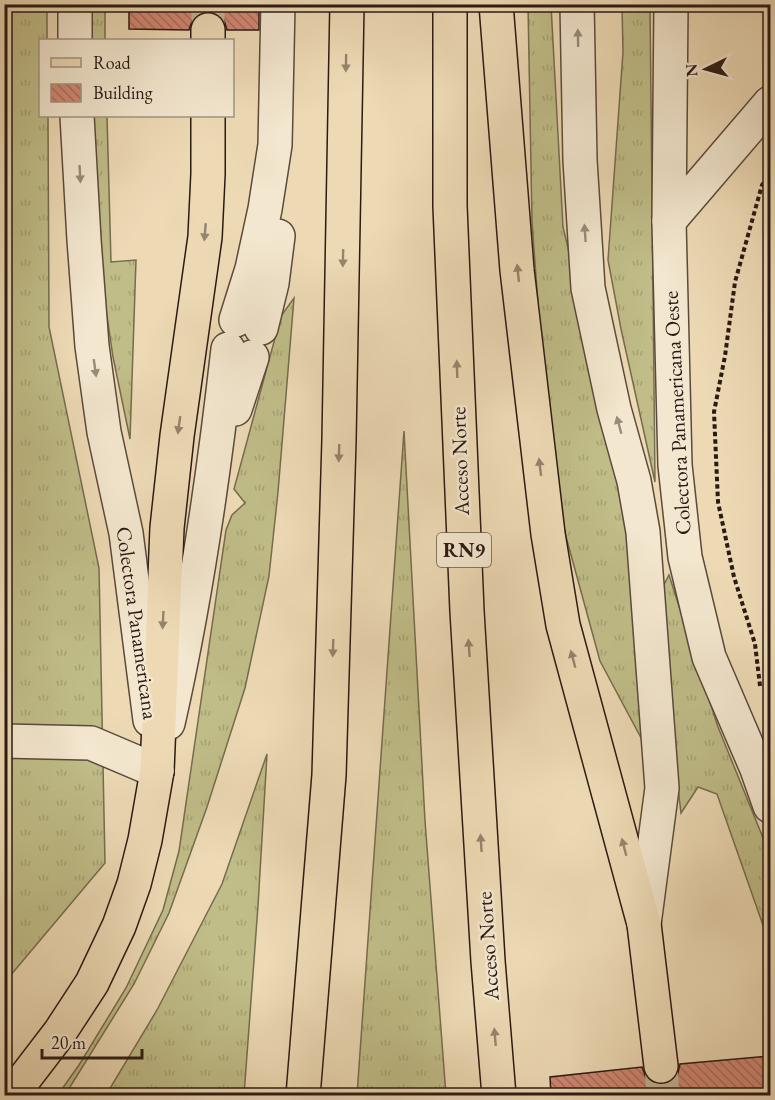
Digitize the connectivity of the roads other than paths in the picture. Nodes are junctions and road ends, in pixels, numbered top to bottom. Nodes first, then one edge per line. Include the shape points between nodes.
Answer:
1 (75, 4) edge
2 (278, 4) edge
3 (347, 4) edge
4 (450, 4) edge
5 (496, 4) edge
6 (578, 4) edge
7 (671, 4) edge
8 (75, 39) edge
9 (771, 103) edge
10 (77, 117) edge
11 (208, 117) edge
12 (669, 221) junction
13 (4, 741) edge
14 (157, 771) junction
15 (764, 778) edge
16 (771, 806) edge
17 (644, 924) junction
18 (661, 1066) tunnel mouth
19 (11, 1095) edge
20 (303, 1095) edge
21 (500, 1095) edge

1 - 8 street
2 - 14 street via 275,145 252,269 242,392 213,467 177,684
3 -> 20 main road via 329,775
21 -> 4 main road, Acceso Norte / RN9 via 466,611 450,206
17 -> 5 main road via 564,625 548,534 517,270
17 -> 6 street via 662,788 643,532 588,288 580,160
7 - 12 street, Colectora Panamericana Oeste
9 - 12 street
10 -> 14 street, Colectora Panamericana via 92,346 104,432 126,532
11 -> 14 main road via 205,237 167,528
12 - 15 street, Colectora Panamericana Oeste via 675,465 685,557 709,657
13 - 14 street via 91,743
14 - 19 main road, Colectora Panamericana via 134,884 119,926 92,983
15 - 16 street, Colectora Panamericana Oeste
17 - 18 main road

